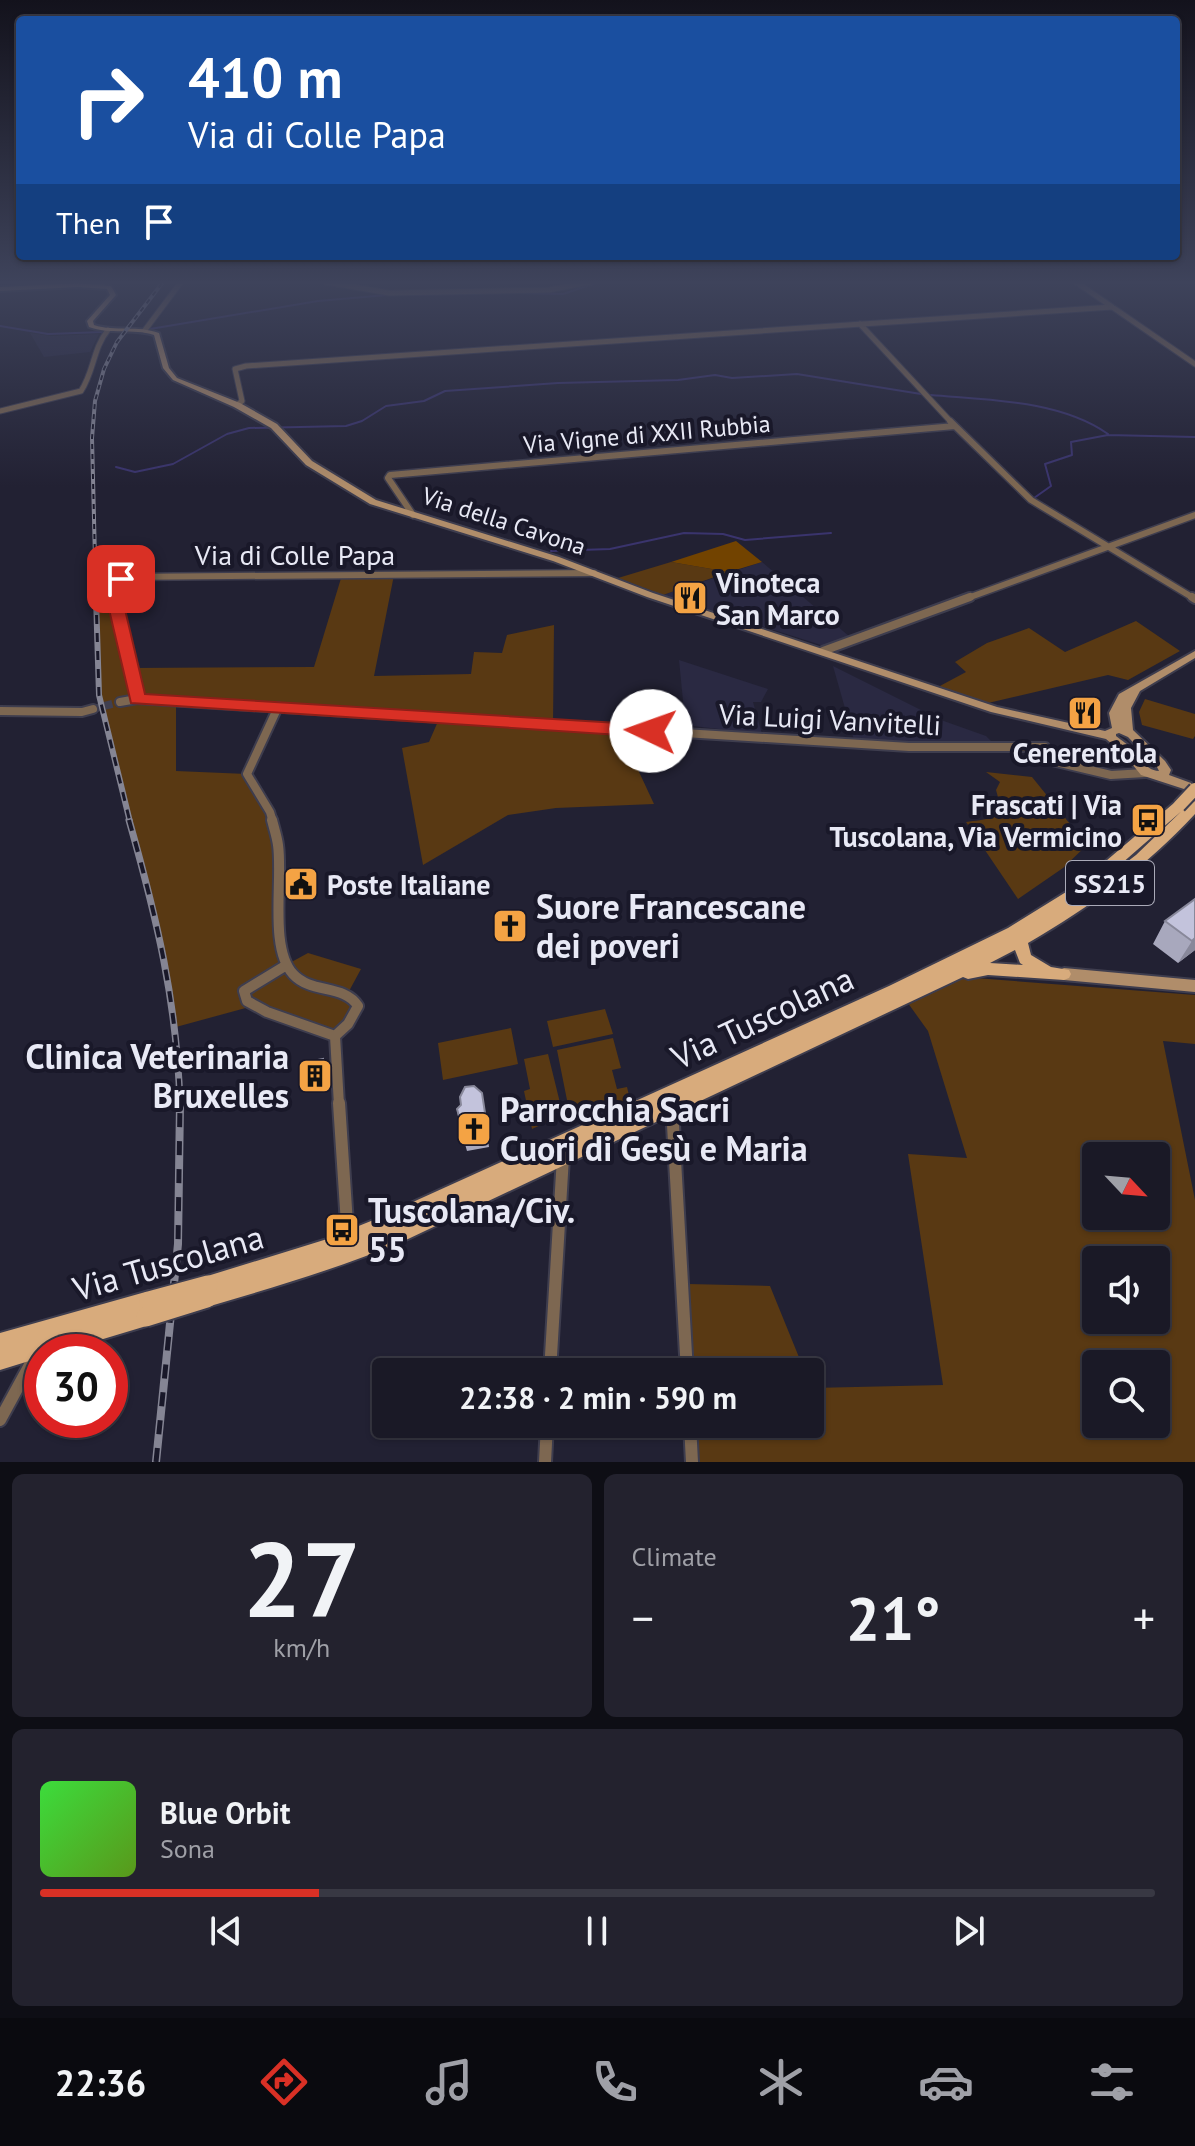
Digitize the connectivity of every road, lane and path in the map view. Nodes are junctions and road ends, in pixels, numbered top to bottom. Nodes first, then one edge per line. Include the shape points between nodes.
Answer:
1 (95, 350) edge
2 (161, 350) edge
3 (477, 350) edge
4 (884, 350) edge
5 (1175, 350) edge
6 (1195, 364) edge
7 (237, 405) junction
8 (0, 411) edge
9 (955, 426) junction
10 (413, 515) junction
11 (1195, 515) edge
12 (1108, 547) junction
13 (594, 573) junction
14 (1195, 599) edge
15 (823, 651) junction
16 (1195, 654) edge
17 (137, 699) junction
18 (120, 702) tunnel mouth
19 (278, 707) junction
20 (93, 709) tunnel mouth
21 (0, 711) edge
22 (1119, 732) junction
23 (1141, 769) junction
24 (1195, 789) edge
25 (1188, 808) edge
26 (1020, 941) junction
27 (285, 966) junction
28 (1064, 974) junction
29 (949, 976) junction
30 (1195, 986) edge
31 (335, 1036) junction
32 (671, 1106) junction
33 (563, 1156) junction
34 (348, 1240) junction
35 (208, 1291) junction
36 (148, 1309) junction
37 (79, 1334) edge
38 (0, 1343) edge
39 (24, 1353) edge
40 (551, 1358) edge
41 (686, 1358) edge
42 (0, 1360) edge
43 (24, 1377) edge
44 (0, 1420) edge
45 (546, 1438) edge
46 (691, 1438) edge
47 (545, 1462) edge
48 (692, 1462) edge

1 - 8 street via 93,372 81,391
2 - 7 main road, Via della Cavona via 175,379
3 - 7 street via 246,366 235,369 242,401
4 - 9 street
5 - 6 street
7 - 10 main road, Via della Cavona via 275,428 309,463 346,487
9 - 10 street, Via Vigne di XXII Rubbia via 390,475
9 - 12 street via 1031,500
10 - 13 main road, Via della Cavona
11 - 12 street
12 - 14 street
12 - 15 street
13 - 15 main road, Via della Cavona
13 - 17 street, Via di Colle Papa via 123,577 115,601
15 - 22 main road, Via della Cavona via 995,710
16 - 22 main road via 1145,682 1128,700
17 - 18 street, Via Luigi Vanvitelli
17 - 19 street, Via Luigi Vanvitelli
19 - 23 street, Via Luigi Vanvitelli via 963,749 1045,747 1052,761 1095,773
19 - 27 street via 247,774 270,812 278,845
20 - 21 street
22 - 23 main road
22 - 23 main road via 1163,773
24 - 25 main road, Via Tuscolana / SS215, bridge
25 - 26 main road, Via Tuscolana / SS215 via 1105,888
25 - 34 main road, Via Tuscolana / SS215 via 1084,888 1013,932
26 - 28 main road via 1028,962
26 - 29 main road, Via Tuscolana / SS215
27 - 31 street via 301,984 356,998 353,1016
27 - 31 street via 249,986 244,991 247,1001
28 - 29 main road via 988,969
28 - 30 main road
29 - 32 main road, Via Tuscolana / SS215
31 - 34 street
32 - 33 main road, Via Tuscolana / SS215
32 - 41 street
33 - 35 main road, Via Tuscolana / SS215 via 403,1232 309,1267
33 - 40 street
34 - 35 main road, Via Tuscolana / SS215
35 - 36 main road, Via Tuscolana / SS215, bridge
36 - 37 main road, Via Tuscolana / SS215
36 - 38 main road, Via Tuscolana / SS215
39 - 42 main road, Via Tuscolana / SS215
43 - 44 street
45 - 47 street
46 - 48 street

